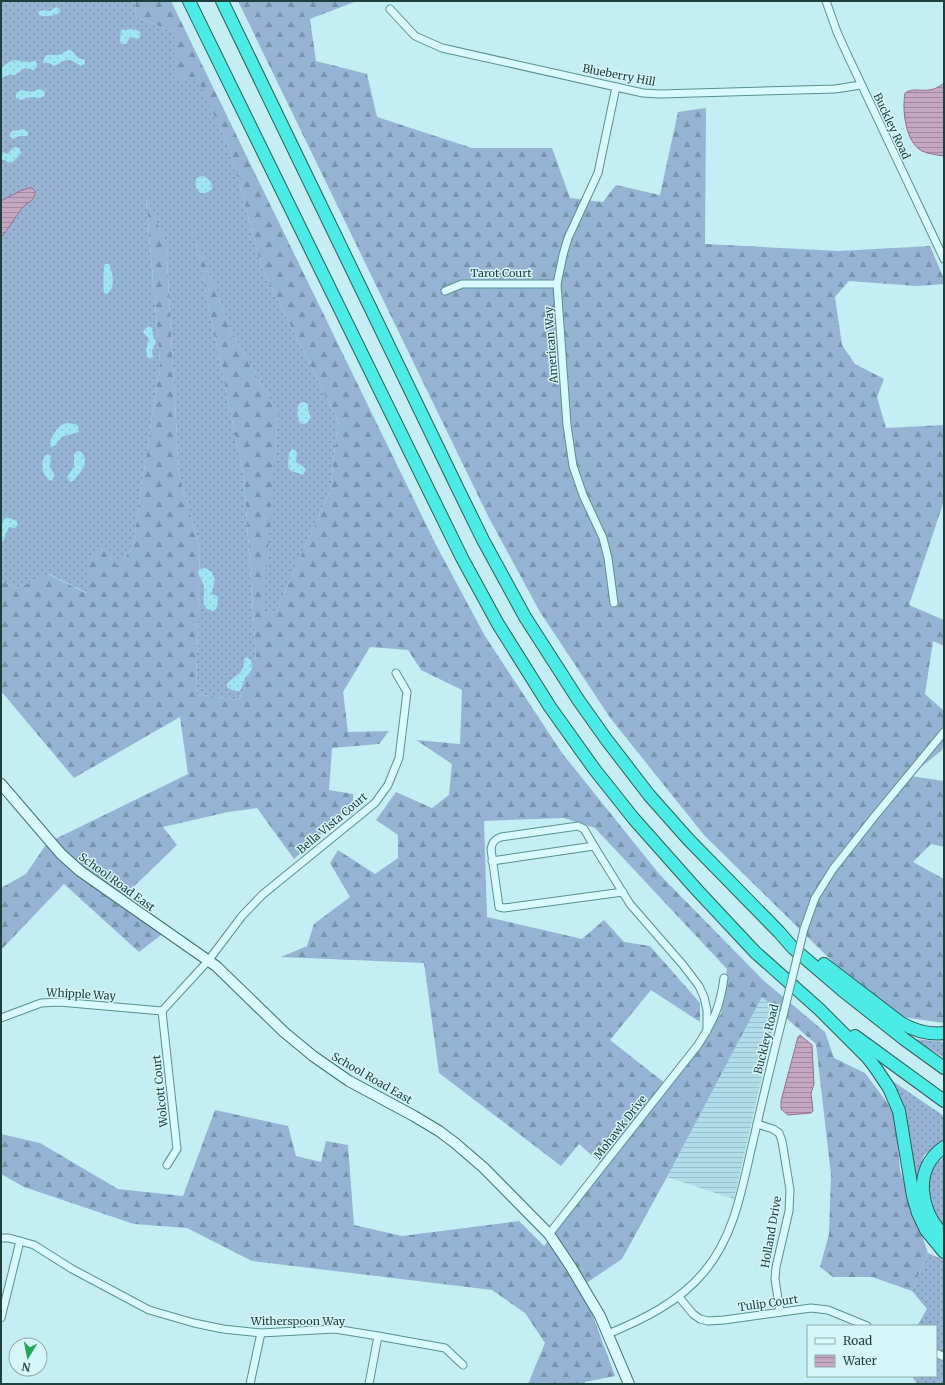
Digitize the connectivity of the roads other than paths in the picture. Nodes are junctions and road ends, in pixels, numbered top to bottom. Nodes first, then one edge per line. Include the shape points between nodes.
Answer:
1 (189, 1) edge
2 (222, 1) edge
3 (826, 1) edge
4 (390, 9) dead end
5 (861, 85) junction
6 (616, 87) junction
7 (944, 259) edge
8 (558, 284) junction
9 (445, 291) dead end
10 (614, 603) dead end
11 (396, 673) dead end
12 (944, 732) edge
13 (1, 784) edge
14 (594, 846) junction
15 (492, 861) junction
16 (623, 892) junction
17 (779, 932) junction
18 (208, 961) junction
19 (724, 978) dead end
20 (819, 1009) junction
21 (162, 1011) junction
22 (1, 1018) edge
23 (707, 1031) junction
24 (944, 1033) edge
25 (944, 1068) edge
26 (944, 1101) edge
27 (757, 1124) junction
28 (944, 1147) edge
29 (166, 1165) dead end
30 (549, 1234) junction
31 (944, 1236) edge
32 (1, 1238) edge
33 (20, 1241) junction
34 (944, 1252) edge
35 (679, 1297) junction
36 (780, 1312) junction
37 (1, 1318) edge
38 (865, 1325) edge
39 (261, 1333) junction
40 (608, 1334) junction
41 (378, 1336) junction
42 (463, 1365) dead end
43 (250, 1384) edge
44 (369, 1384) edge
45 (629, 1384) edge

1 - 20 highway via 454,544 510,644 572,738 649,836 755,952
2 - 17 highway via 483,540 525,617 579,701 650,795 688,839
3 - 5 street, Buckley Road
4 - 6 street, Blueberry Hill via 415,36 442,48
5 - 6 street, Blueberry Hill via 835,89 660,94
5 - 7 street, Buckley Road
6 - 8 street, American Way via 598,173 568,238
8 - 9 street, Tarot Court via 462,284
8 - 10 street, American Way via 567,425 573,466 603,538
11 - 18 street, Bella Vista Court via 407,692 399,758 388,785 375,803 262,895 242,916
12 - 27 street, Buckley Road, bridge via 833,869 816,898 804,929
13 - 18 street, School Road East via 68,861
14 - 15 street
14 - 15 street via 584,830 578,826 501,836 492,845
14 - 16 street
15 - 16 street via 501,908
16 - 23 street via 699,986 704,997
17 - 24 highway via 795,940 902,1023 924,1033
17 - 25 highway via 793,948 842,990
18 - 21 street, Bella Vista Court
18 - 30 street, School Road East via 313,1056 349,1081 414,1116 455,1143 484,1168
19 - 23 street, Mohawk Drive via 718,1008
20 - 26 highway
20 - 34 highway via 868,1058 889,1088 900,1116 918,1213 926,1230
21 - 22 street, Whipple Way via 59,1002 41,1003
21 - 29 street, Wolcott Court via 177,1149
23 - 30 street, Mohawk Drive
27 - 35 street, Buckley Road via 731,1227 705,1271
27 - 36 street, Holland Drive via 773,1128 782,1141 790,1190 789,1211 774,1279
28 - 31 highway via 930,1160 922,1184 929,1213
30 - 40 street, School Road East via 572,1267
32 - 33 street, Witherspoon Way
33 - 37 street
33 - 39 street, Witherspoon Way via 34,1245 72,1269 149,1310 223,1329
35 - 36 street, Tulip Court via 693,1314 708,1321
35 - 40 street, Buckley Road
36 - 38 street, Tulip Court via 810,1308 828,1310
39 - 41 street, Witherspoon Way via 335,1330
39 - 43 street
40 - 45 street, School Road East
41 - 42 street, Witherspoon Way via 445,1348
41 - 44 street

